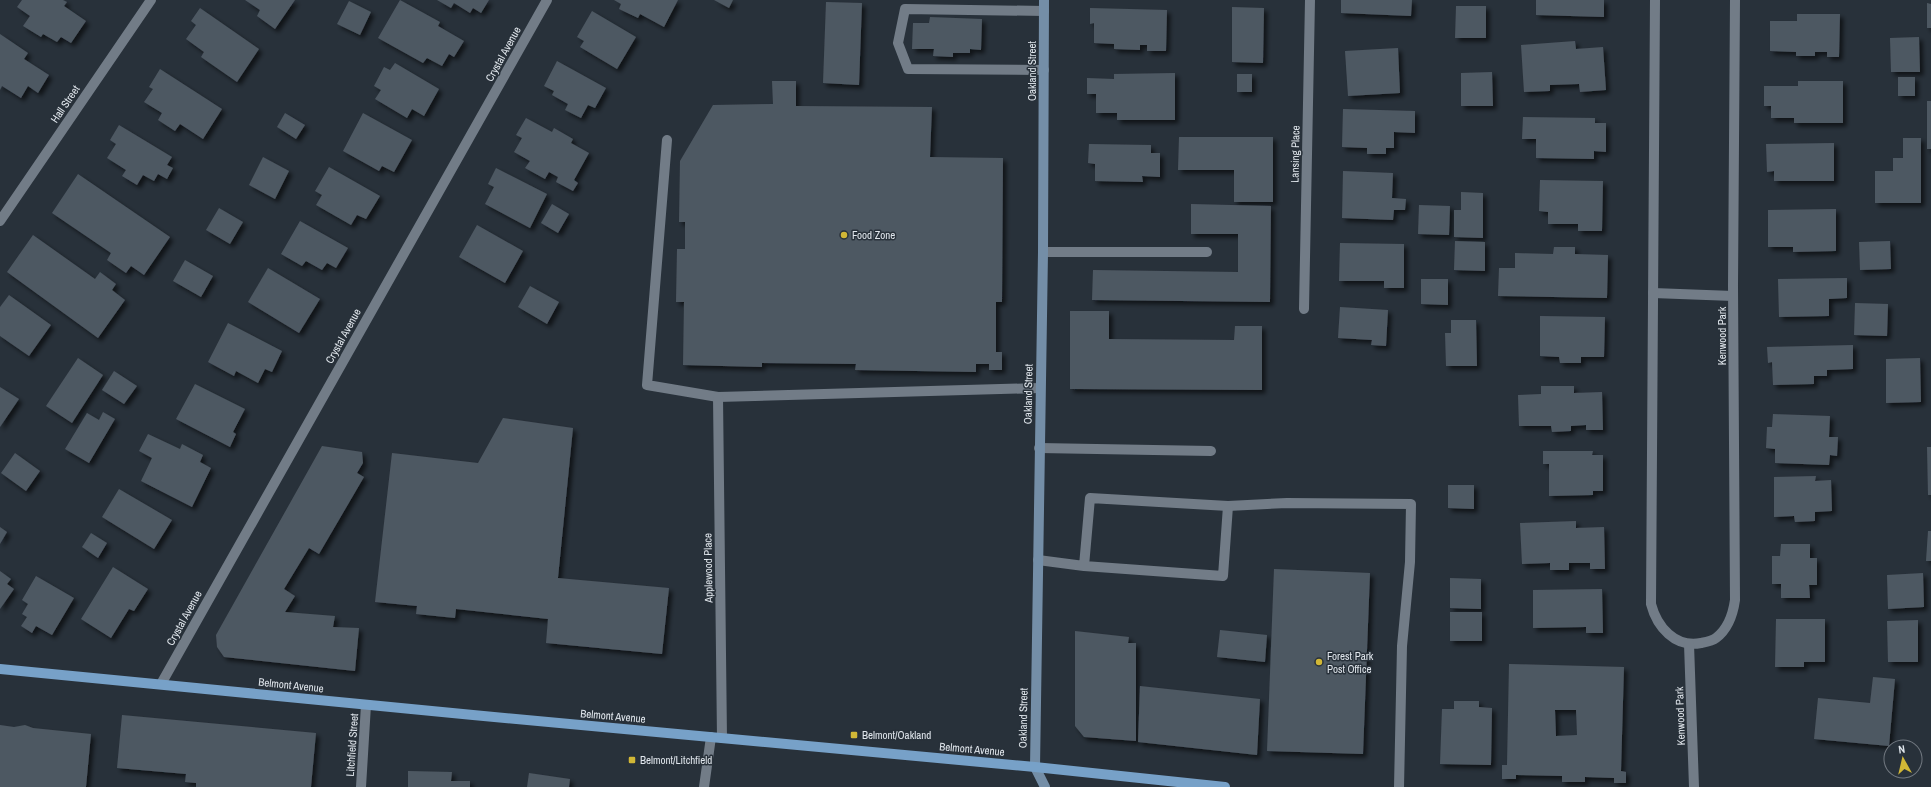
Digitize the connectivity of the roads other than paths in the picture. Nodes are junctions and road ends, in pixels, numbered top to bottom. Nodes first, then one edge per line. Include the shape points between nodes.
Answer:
1 (151, 0) edge
2 (547, 0) edge
3 (1044, 0) edge
4 (1310, 0) edge
5 (1655, 0) edge
6 (1735, 0) edge
7 (1044, 11) junction
8 (1044, 70) junction
9 (667, 140) dead end
10 (0, 222) edge
11 (1043, 252) junction
12 (1207, 252) dead end
13 (1653, 293) junction
14 (1733, 296) junction
15 (1304, 309) dead end
16 (1040, 388) junction
17 (718, 397) junction
18 (1039, 448) junction
19 (1211, 451) dead end
20 (1228, 506) junction
21 (1038, 560) junction
22 (1084, 566) junction
23 (1689, 644) junction
24 (0, 669) edge
25 (161, 684) junction
26 (366, 705) junction
27 (711, 737) junction
28 (722, 738) junction
29 (1035, 767) junction
30 (361, 787) edge
31 (704, 787) edge
32 (1044, 787) edge
33 (1224, 787) edge
34 (1400, 787) edge
35 (1694, 787) edge

1 - 10 street, Hall Street
2 - 25 street, Crystal Avenue
3 - 7 main road, Oakland Street
4 - 15 street, Lansing Place
5 - 13 street
6 - 14 street, Kenwood Park
7 - 8 main road, Oakland Street
7 - 8 street via 905,10 898,43 908,68
8 - 11 main road, Oakland Street
9 - 17 street via 647,385
11 - 12 street
11 - 16 main road, Oakland Street
13 - 14 street
13 - 23 street via 1651,604 1661,628 1673,638
14 - 23 street, Kenwood Park via 1735,600 1733,614 1716,638 1708,642
16 - 17 street
16 - 18 main road, Oakland Street
17 - 28 street, Applewood Place
18 - 19 street
18 - 21 main road, Oakland Street
20 - 22 street via 1090,498
20 - 22 street via 1223,576
20 - 34 street via 1287,503 1411,504 1410,562 1402,646
21 - 22 street
21 - 29 main road, Oakland Street
23 - 35 street, Kenwood Park
24 - 25 main road, Belmont Avenue
25 - 26 main road, Belmont Avenue
26 - 27 main road, Belmont Avenue
26 - 30 street, Litchfield Street
27 - 28 main road, Belmont Avenue
27 - 31 street
28 - 29 main road, Belmont Avenue
29 - 32 main road, Oakland Street
29 - 33 main road, Belmont Avenue

